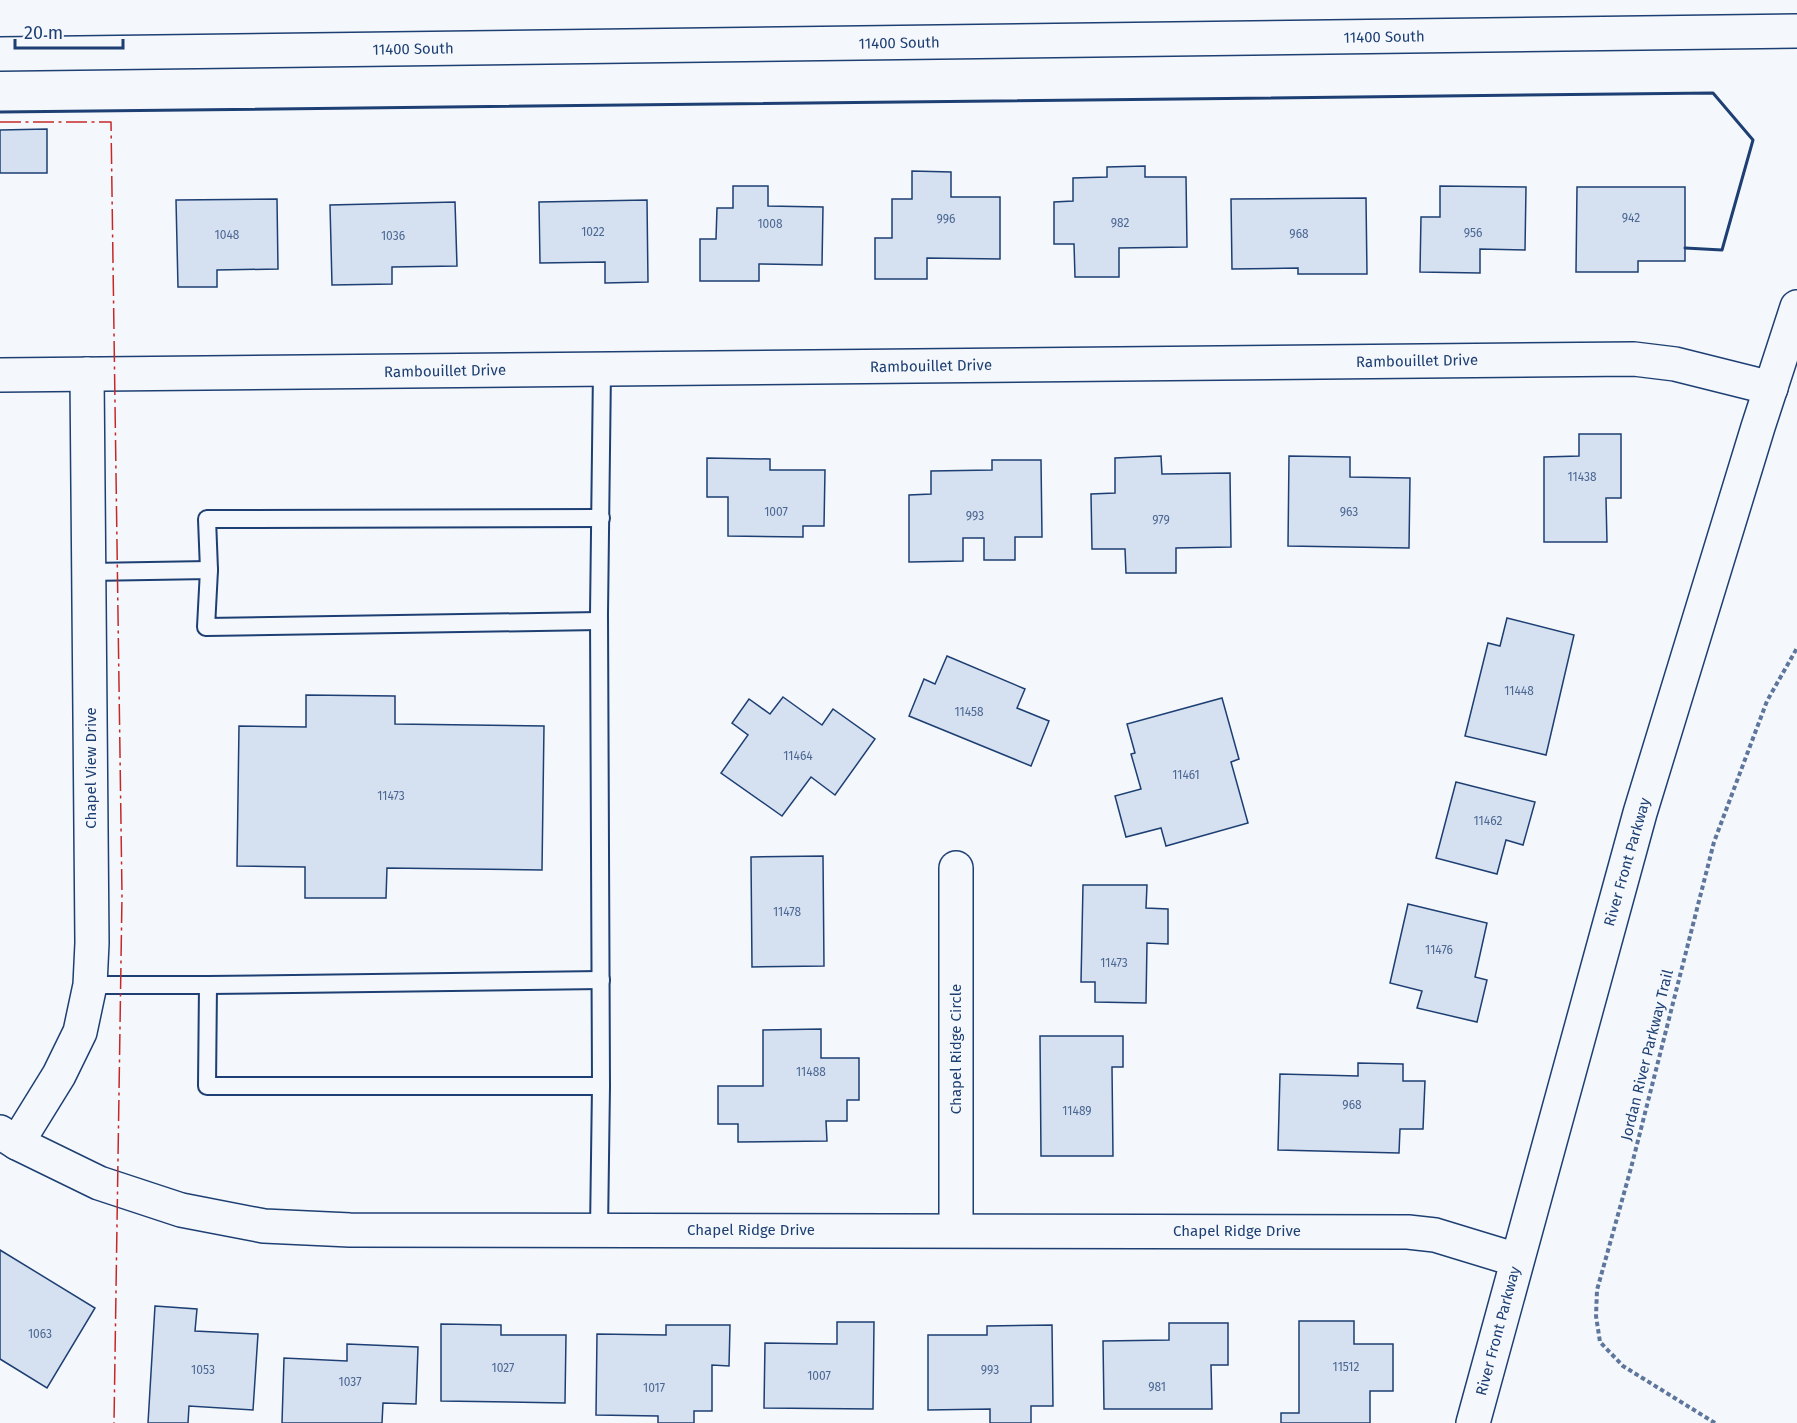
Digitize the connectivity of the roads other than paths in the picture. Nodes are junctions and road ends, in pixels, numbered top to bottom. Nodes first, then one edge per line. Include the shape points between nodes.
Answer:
1 (1797, 31) edge
2 (0, 54) edge
3 (1797, 307) edge
4 (602, 369) junction
5 (87, 374) junction
6 (0, 375) edge
7 (1772, 388) junction
8 (601, 518) junction
9 (209, 570) junction
10 (89, 572) junction
11 (599, 621) junction
12 (956, 868) dead end
13 (601, 981) junction
14 (90, 985) junction
15 (208, 985) junction
16 (602, 1086) junction
17 (8, 1137) edge
18 (599, 1230) junction
19 (956, 1230) junction
20 (1517, 1260) junction
21 (1473, 1423) edge

1 - 2 street, 11400 South
3 - 7 street, River Front Parkway
4 - 5 street, Rambouillet Drive
4 - 7 street, Rambouillet Drive via 1634,359 1685,366
4 - 8 lane
5 - 6 street, Rambouillet Drive
5 - 10 street, Chapel View Drive
7 - 20 street, River Front Parkway via 1640,813
8 - 9 lane via 207,519
8 - 11 lane
9 - 10 lane
9 - 11 lane via 206,627
10 - 14 street, Chapel View Drive
11 - 13 lane
12 - 19 street, Chapel Ridge Circle
13 - 15 lane
13 - 16 lane
14 - 15 lane
14 - 17 street, Chapel View Drive via 80,1032 59,1075
15 - 16 lane via 207,1086
16 - 18 lane
17 - 18 street, Chapel Ridge Drive via 99,1183 181,1209 264,1226
18 - 19 street, Chapel Ridge Drive
19 - 20 street, Chapel Ridge Drive via 1408,1232 1435,1235
20 - 21 street, River Front Parkway

